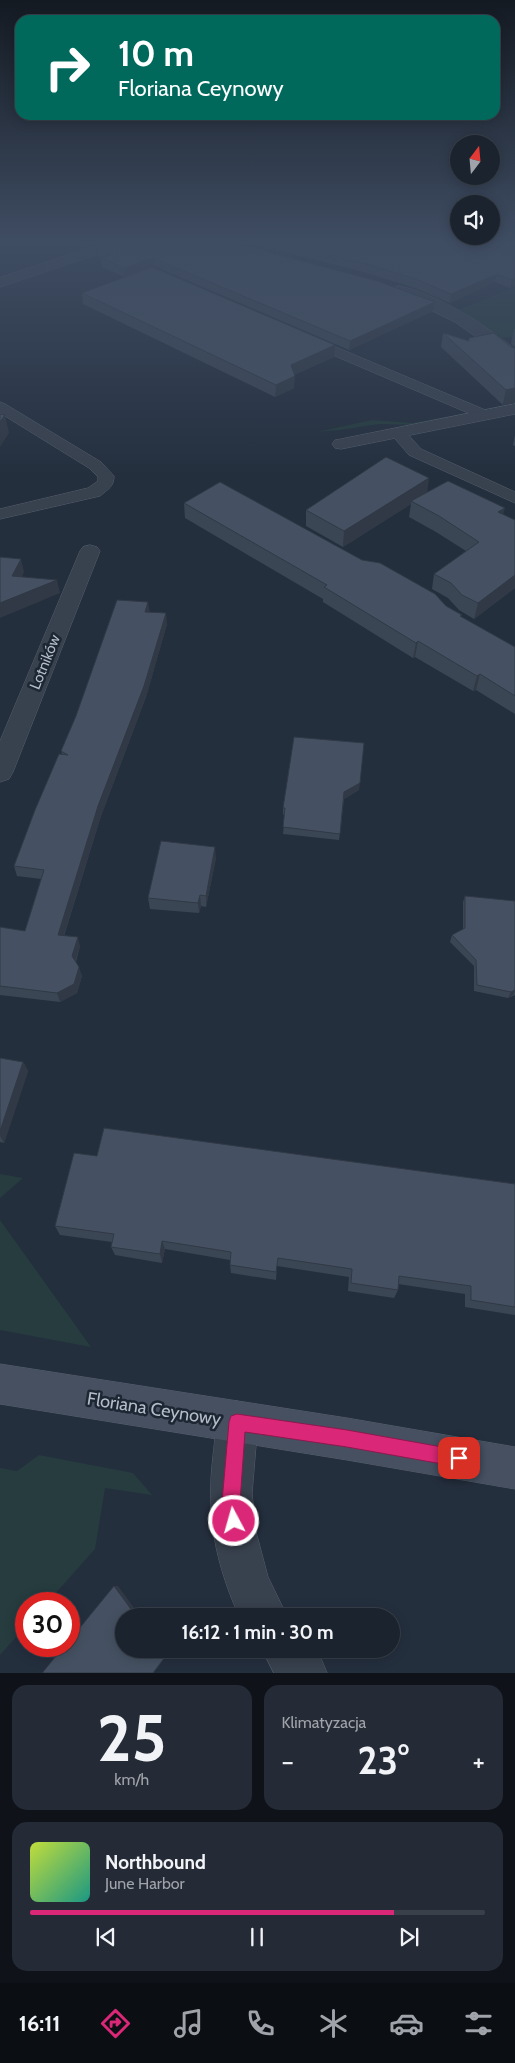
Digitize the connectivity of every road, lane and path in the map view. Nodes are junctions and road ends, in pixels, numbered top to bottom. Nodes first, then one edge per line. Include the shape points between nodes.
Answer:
1 (463, 319) edge
2 (297, 334) edge
3 (515, 357) edge
4 (0, 407) edge
5 (515, 409) edge
6 (485, 415) junction
7 (398, 433) junction
8 (341, 444) dead end
9 (515, 498) edge
10 (0, 514) edge
11 (90, 551) dead end
12 (0, 772) edge
13 (0, 1384) edge
14 (237, 1422) junction
15 (515, 1468) edge
16 (259, 1608) edge
17 (292, 1658) edge
18 (303, 1673) edge

1 - 3 street
2 - 6 lane
4 - 10 lane via 95,465 106,476 106,483 94,492
5 - 6 street
6 - 7 street
7 - 8 street
7 - 9 lane via 415,452
11 - 12 street, Lotników
13 - 14 street, Floriana Ceynowy
14 - 15 street, Floriana Ceynowy
14 - 16 street via 231,1502 240,1558
17 - 18 street

